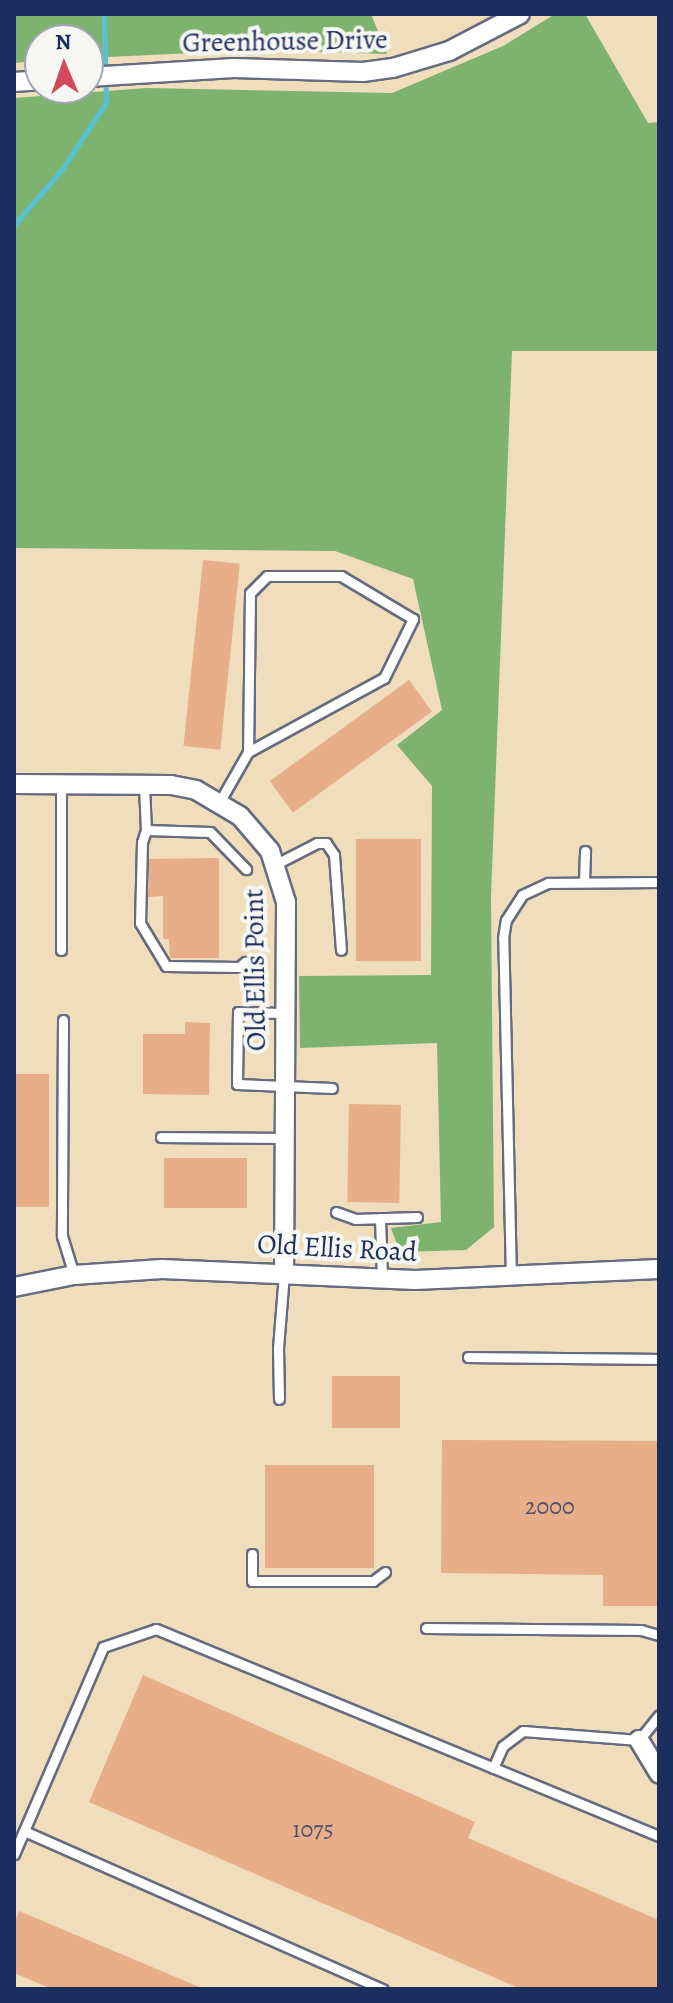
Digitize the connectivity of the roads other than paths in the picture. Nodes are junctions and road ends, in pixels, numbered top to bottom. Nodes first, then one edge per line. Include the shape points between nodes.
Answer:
1 (479, 14) edge
2 (520, 14) edge
3 (485, 33) junction
4 (104, 76) edge
5 (248, 752) junction
6 (14, 784) edge
7 (61, 784) junction
8 (144, 785) junction
9 (220, 801) junction
10 (146, 830) junction
11 (585, 851) dead end
12 (276, 864) junction
13 (246, 869) dead end
14 (584, 881) junction
15 (655, 882) dead end
16 (61, 950) dead end
17 (341, 950) dead end
18 (245, 962) dead end
19 (285, 1013) junction
20 (63, 1020) dead end
21 (285, 1085) junction
22 (332, 1088) dead end
23 (161, 1137) dead end
24 (285, 1138) junction
25 (336, 1212) dead end
26 (417, 1217) dead end
27 (380, 1218) junction
28 (659, 1269) edge
29 (284, 1274) junction
30 (74, 1275) junction
31 (511, 1278) junction
32 (382, 1279) junction
33 (14, 1287) edge
34 (468, 1357) dead end
35 (659, 1359) edge
36 (279, 1399) dead end
37 (252, 1554) dead end
38 (385, 1572) dead end
39 (426, 1628) dead end
40 (659, 1635) edge
41 (659, 1715) edge
42 (639, 1740) junction
43 (493, 1768) junction
44 (659, 1773) edge
45 (24, 1831) junction
46 (659, 1836) edge
47 (14, 1854) edge
48 (383, 1989) edge

1 - 3 street
2 - 3 street, Greenhouse Drive
3 - 4 street, Greenhouse Drive via 449,51 363,72 234,68
5 - 5 lane via 384,678 413,619 341,576 267,576 250,593
5 - 9 lane
6 - 7 street, Old Ellis Point
7 - 8 street, Old Ellis Point
7 - 16 lane
8 - 9 street, Old Ellis Point via 196,790
8 - 10 lane
9 - 12 street, Old Ellis Point via 257,832
10 - 13 lane via 210,832
10 - 18 lane via 140,923 166,966 239,967
11 - 14 lane
12 - 17 lane via 326,843 334,855
12 - 19 street, Old Ellis Point via 286,902
14 - 15 lane
14 - 31 lane via 533,887 511,906 506,920
19 - 21 street, Old Ellis Point
19 - 21 lane via 238,1012 237,1084
20 - 30 lane via 62,1236
21 - 22 lane
21 - 24 street, Old Ellis Point
23 - 24 lane
24 - 29 street, Old Ellis Point
25 - 27 lane via 355,1219
26 - 27 lane
27 - 32 lane
28 - 31 street, Old Ellis Road
29 - 30 street, Old Ellis Road via 162,1269
29 - 32 street, Old Ellis Road
29 - 36 lane
30 - 33 street, Old Ellis Road
31 - 32 street, Old Ellis Road
34 - 35 lane
37 - 38 lane via 252,1581 373,1581
39 - 40 lane via 641,1630
41 - 42 lane
42 - 43 lane via 523,1731 503,1746
42 - 44 street
43 - 45 lane via 156,1629 103,1647
43 - 46 lane
45 - 47 lane
45 - 48 lane

